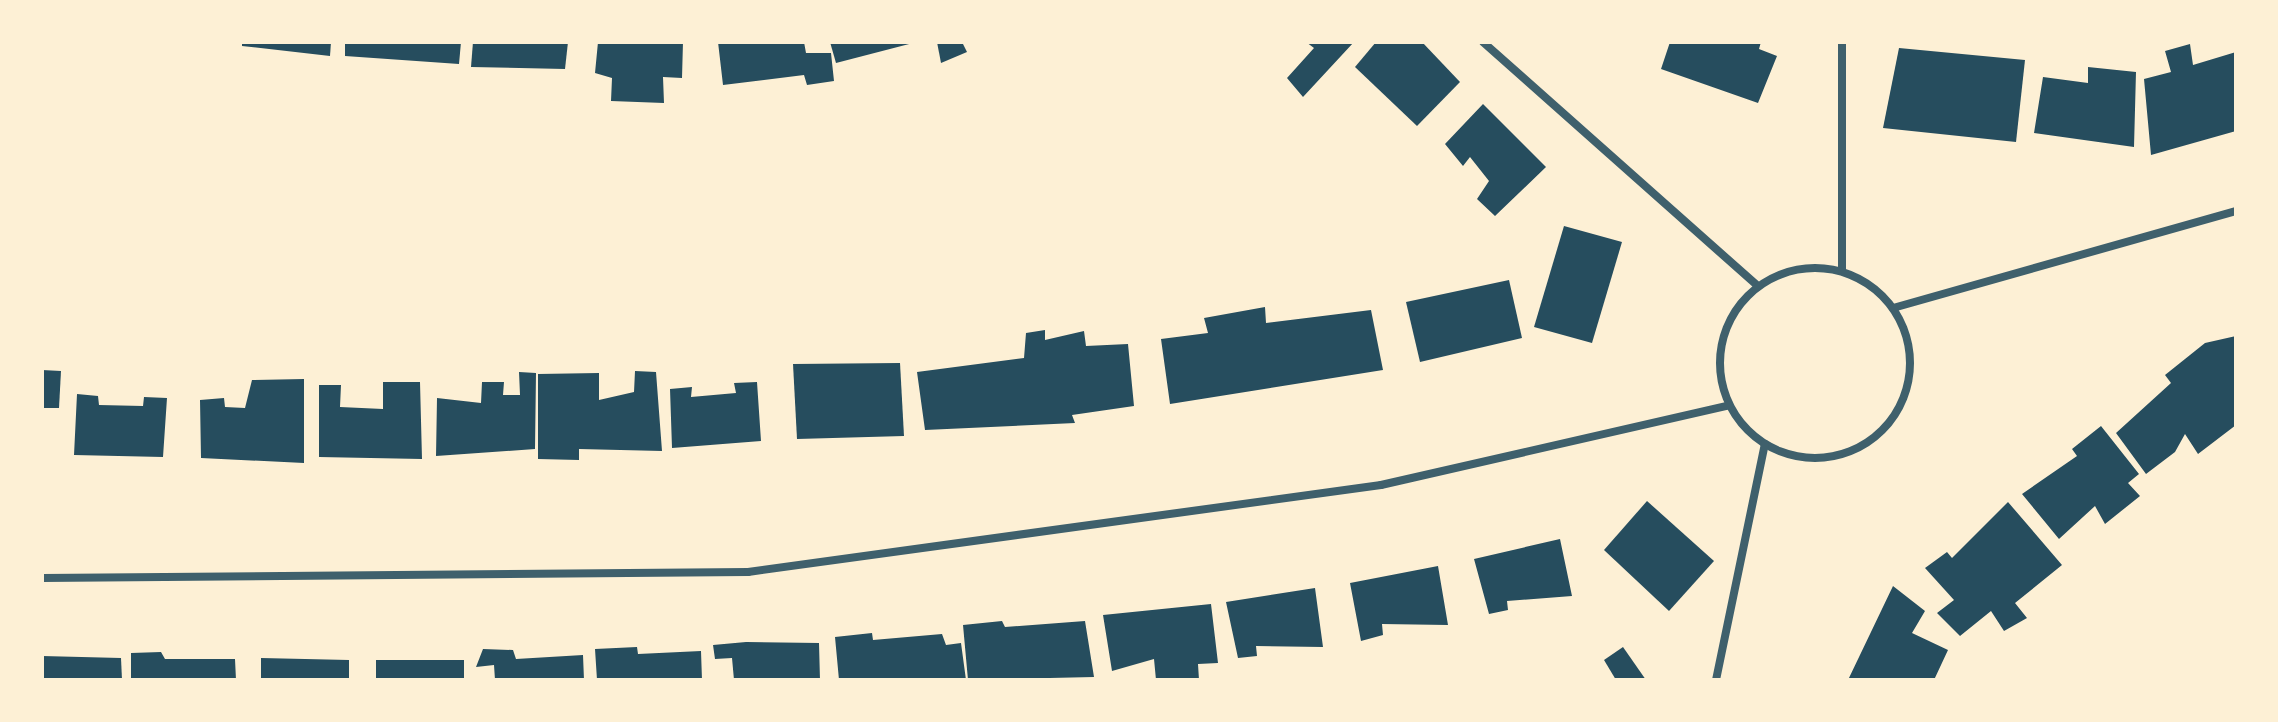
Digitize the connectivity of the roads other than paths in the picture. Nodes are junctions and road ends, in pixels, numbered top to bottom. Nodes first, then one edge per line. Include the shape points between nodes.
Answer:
1 (1483, 42) edge
2 (1842, 42) edge
3 (2236, 211) edge
4 (1842, 270) junction
5 (1758, 286) junction
6 (1893, 308) junction
7 (1729, 405) junction
8 (1765, 444) junction
9 (42, 578) edge
10 (1716, 680) edge

1 - 5 street
2 - 4 street
3 - 6 street
4 - 5 street via 1783,272
4 - 6 street
5 - 7 street via 1725,331 1719,363
6 - 8 street via 1910,353 1904,396 1888,424 1841,455 1814,459
7 - 8 street
7 - 9 street via 1381,485 748,572
8 - 10 street

